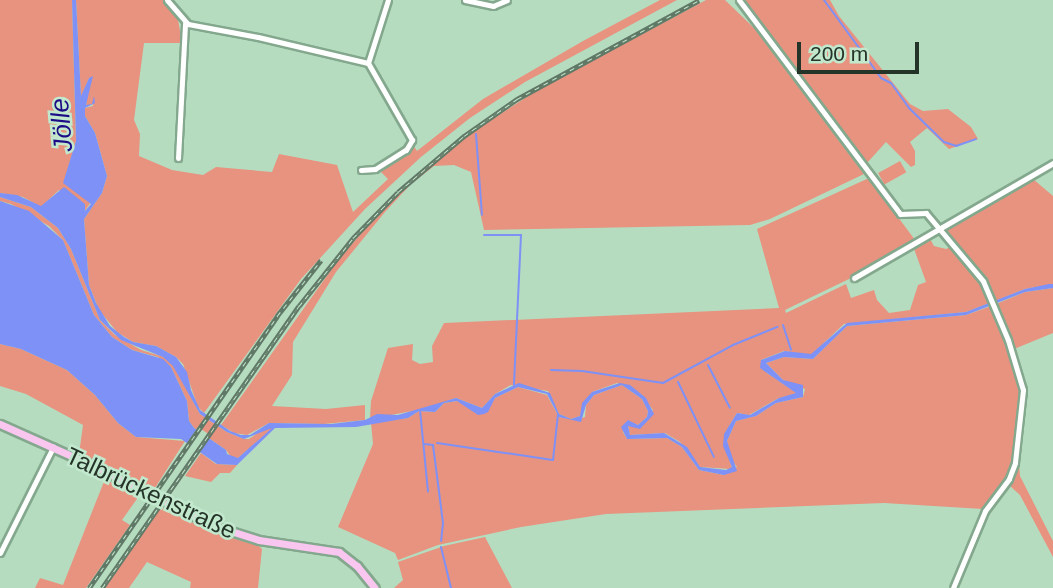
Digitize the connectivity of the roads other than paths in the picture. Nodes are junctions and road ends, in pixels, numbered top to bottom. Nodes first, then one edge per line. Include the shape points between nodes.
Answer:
1 (167, 0) edge
2 (388, 0) edge
3 (465, 0) edge
4 (507, 0) edge
5 (738, 0) edge
6 (185, 23) junction
7 (368, 63) junction
8 (178, 158) dead end
9 (1053, 163) edge
10 (361, 170) dead end
11 (942, 229) junction
12 (854, 278) dead end
13 (0, 424) edge
14 (53, 447) junction
15 (0, 553) edge
16 (375, 588) edge
17 (953, 588) edge

1 - 6 street
2 - 7 street
3 - 4 street via 493,6
5 - 11 street via 900,214 926,213
6 - 7 street
6 - 8 street
7 - 10 street via 412,140 406,150 375,169
9 - 11 street
11 - 12 street
11 - 17 street via 992,297 1022,382 1015,463 985,511
13 - 14 main road, Talbrückenstraße
14 - 15 street
14 - 16 main road, Talbrückenstraße via 231,532 339,552

